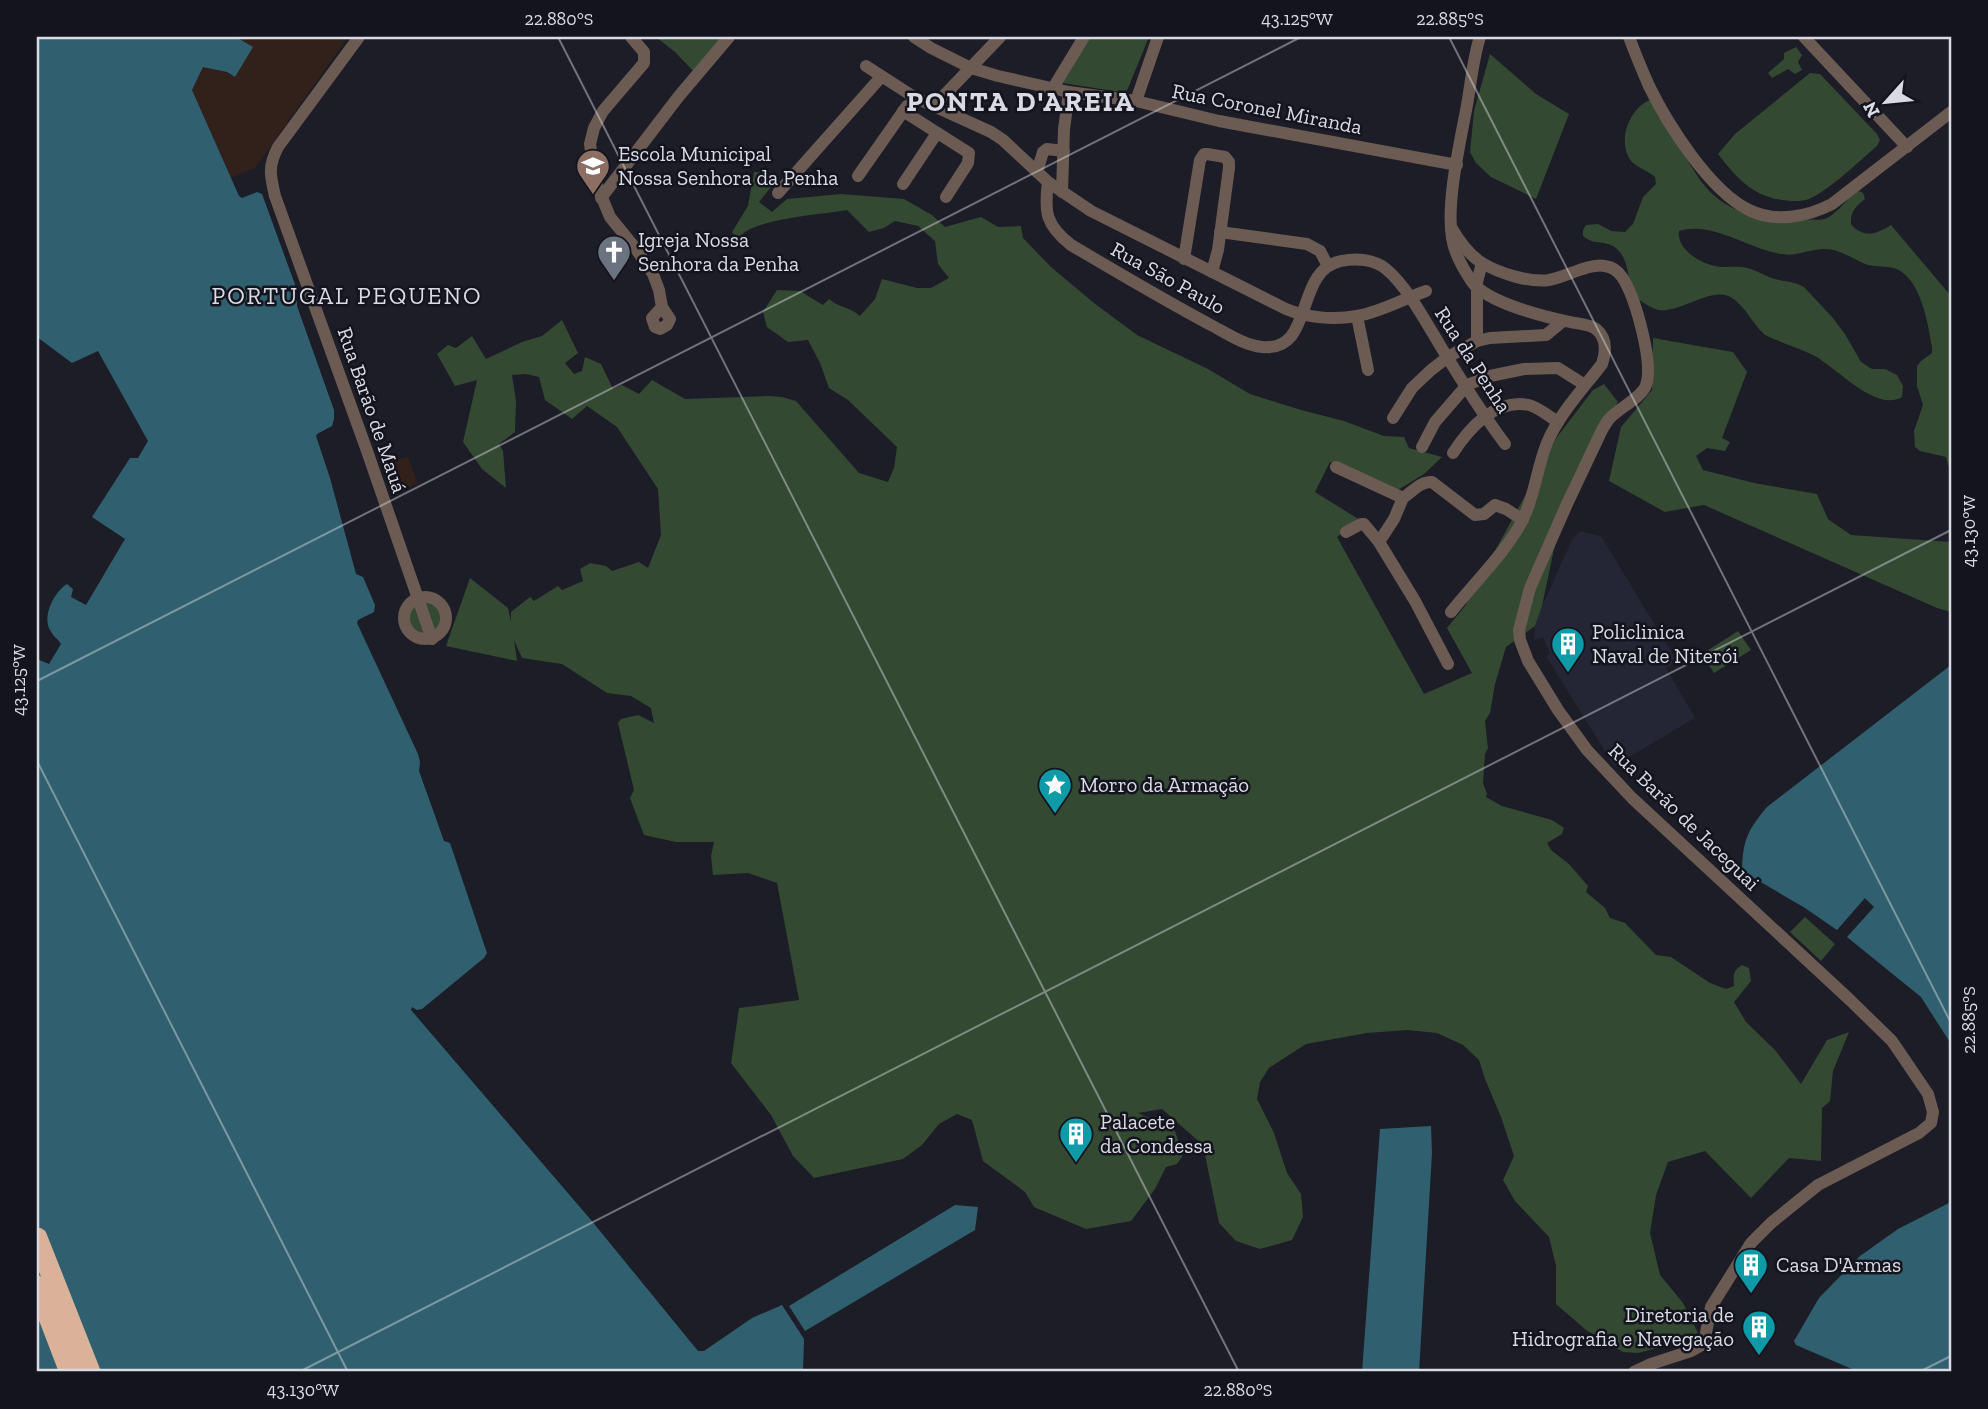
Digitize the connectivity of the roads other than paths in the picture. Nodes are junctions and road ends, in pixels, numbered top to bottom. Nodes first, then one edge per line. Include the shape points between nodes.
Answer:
1 (359, 37) edge
2 (631, 37) edge
3 (729, 37) edge
4 (914, 37) edge
5 (1000, 37) edge
6 (1084, 37) edge
7 (1158, 37) edge
8 (1478, 37) edge
9 (1629, 37) edge
10 (1804, 37) edge
11 (866, 66) dead end
12 (971, 68) junction
13 (881, 77) junction
14 (1053, 88) junction
15 (1069, 92) junction
16 (914, 97) junction
17 (1136, 101) junction
18 (933, 107) junction
19 (903, 111) junction
20 (1951, 112) edge
21 (937, 133) junction
22 (1906, 147) junction
23 (1063, 151) junction
24 (1457, 165) junction
25 (1037, 172) junction
26 (858, 176) dead end
27 (1048, 182) junction
28 (903, 184) dead end
29 (1062, 192) junction
30 (778, 193) dead end
31 (946, 197) dead end
32 (601, 198) junction
33 (1451, 227) junction
34 (1220, 232) junction
35 (1184, 258) junction
36 (1482, 263) junction
37 (1328, 265) junction
38 (1212, 272) junction
39 (1477, 288) junction
40 (1426, 291) dead end
41 (1409, 297) junction
42 (661, 303) dead end
43 (1302, 316) junction
44 (1357, 316) junction
45 (1563, 321) junction
46 (1477, 341) junction
47 (1448, 357) junction
48 (1368, 370) dead end
49 (1467, 385) junction
50 (1586, 386) junction
51 (1485, 416) junction
52 (1393, 418) dead end
53 (1558, 422) junction
54 (1505, 444) dead end
55 (1422, 447) dead end
56 (1453, 453) dead end
57 (1336, 467) dead end
58 (1404, 498) junction
59 (1523, 520) junction
60 (1346, 532) dead end
61 (1379, 542) junction
62 (417, 598) junction
63 (1451, 612) dead end
64 (432, 639) junction
65 (1448, 664) dead end
66 (37, 1238) edge
67 (37, 1286) edge
68 (70, 1372) edge
69 (90, 1372) edge
70 (1634, 1372) edge

1 - 62 street, Rua Barão de Mauá via 296,120 272,157 270,172
2 - 32 street via 644,52 644,64 603,111 590,144
3 - 32 street
4 - 12 street, Rua Coronel Miranda
5 - 12 street
6 - 14 street
7 - 17 street
8 - 24 street
9 - 22 street via 1656,100 1695,158 1723,191 1756,213 1788,217 1822,209
10 - 22 street
11 - 13 street
12 - 14 street, Rua Coronel Miranda
12 - 18 street
13 - 16 street
13 - 30 street
14 - 15 street, Rua Coronel Miranda
15 - 17 street, Rua Coronel Miranda
15 - 23 street
16 - 18 street
16 - 19 street
17 - 24 street, Rua Coronel Miranda
18 - 25 street via 991,132
19 - 21 street
19 - 26 street
20 - 22 street
21 - 28 street
21 - 31 street via 970,157
23 - 25 street via 1043,152
23 - 29 street
24 - 33 street
25 - 27 street
27 - 29 street
27 - 43 street, Rua São Paulo via 1049,220 1071,245 1246,343 1263,347 1286,342
29 - 35 street
32 - 42 street via 653,274
33 - 36 street, Rua Barão de Jaceguai
33 - 39 street via 1458,255
34 - 35 street via 1229,162 1207,153 1200,160
34 - 37 street via 1307,244 1320,251
34 - 38 street
35 - 38 street
36 - 39 street
36 - 70 street, Rua Barão de Jaceguai via 1531,280 1547,280 1593,266 1617,271 1637,312 1647,363 1643,392 1609,418 1602,430 1530,588 1519,630 1532,669 1587,750 1632,799 1892,1041 1928,1094 1933,1112 1931,1123 1919,1133 1818,1185 1751,1243 1711,1307 1700,1346
37 - 41 street, Rua da Penha via 1373,261 1385,268
37 - 43 street via 1313,285
38 - 43 street
39 - 45 street via 1508,304
39 - 46 street
40 - 41 street
41 - 44 street
41 - 47 street, Rua da Penha
43 - 44 street
44 - 48 street
45 - 46 street via 1546,335
45 - 50 street via 1596,329 1606,345 1602,364
46 - 47 street
47 - 49 street, Rua da Penha
47 - 52 street via 1412,388
49 - 50 street via 1524,369 1558,368
49 - 51 street, Rua da Penha
49 - 55 street via 1435,422
50 - 53 street
51 - 53 street via 1506,406 1530,405
51 - 54 street, Rua da Penha
51 - 56 street
53 - 59 street
57 - 58 street
58 - 59 street via 1432,482 1475,515 1495,505
58 - 61 street
59 - 63 street
60 - 61 street via 1364,524
61 - 65 street
62 - 64 street, Rua Barão de Mauá
62 - 64 street via 406,608 406,629 418,638
62 - 64 street via 437,600 445,611 446,624
66 - 69 highway
67 - 68 highway

